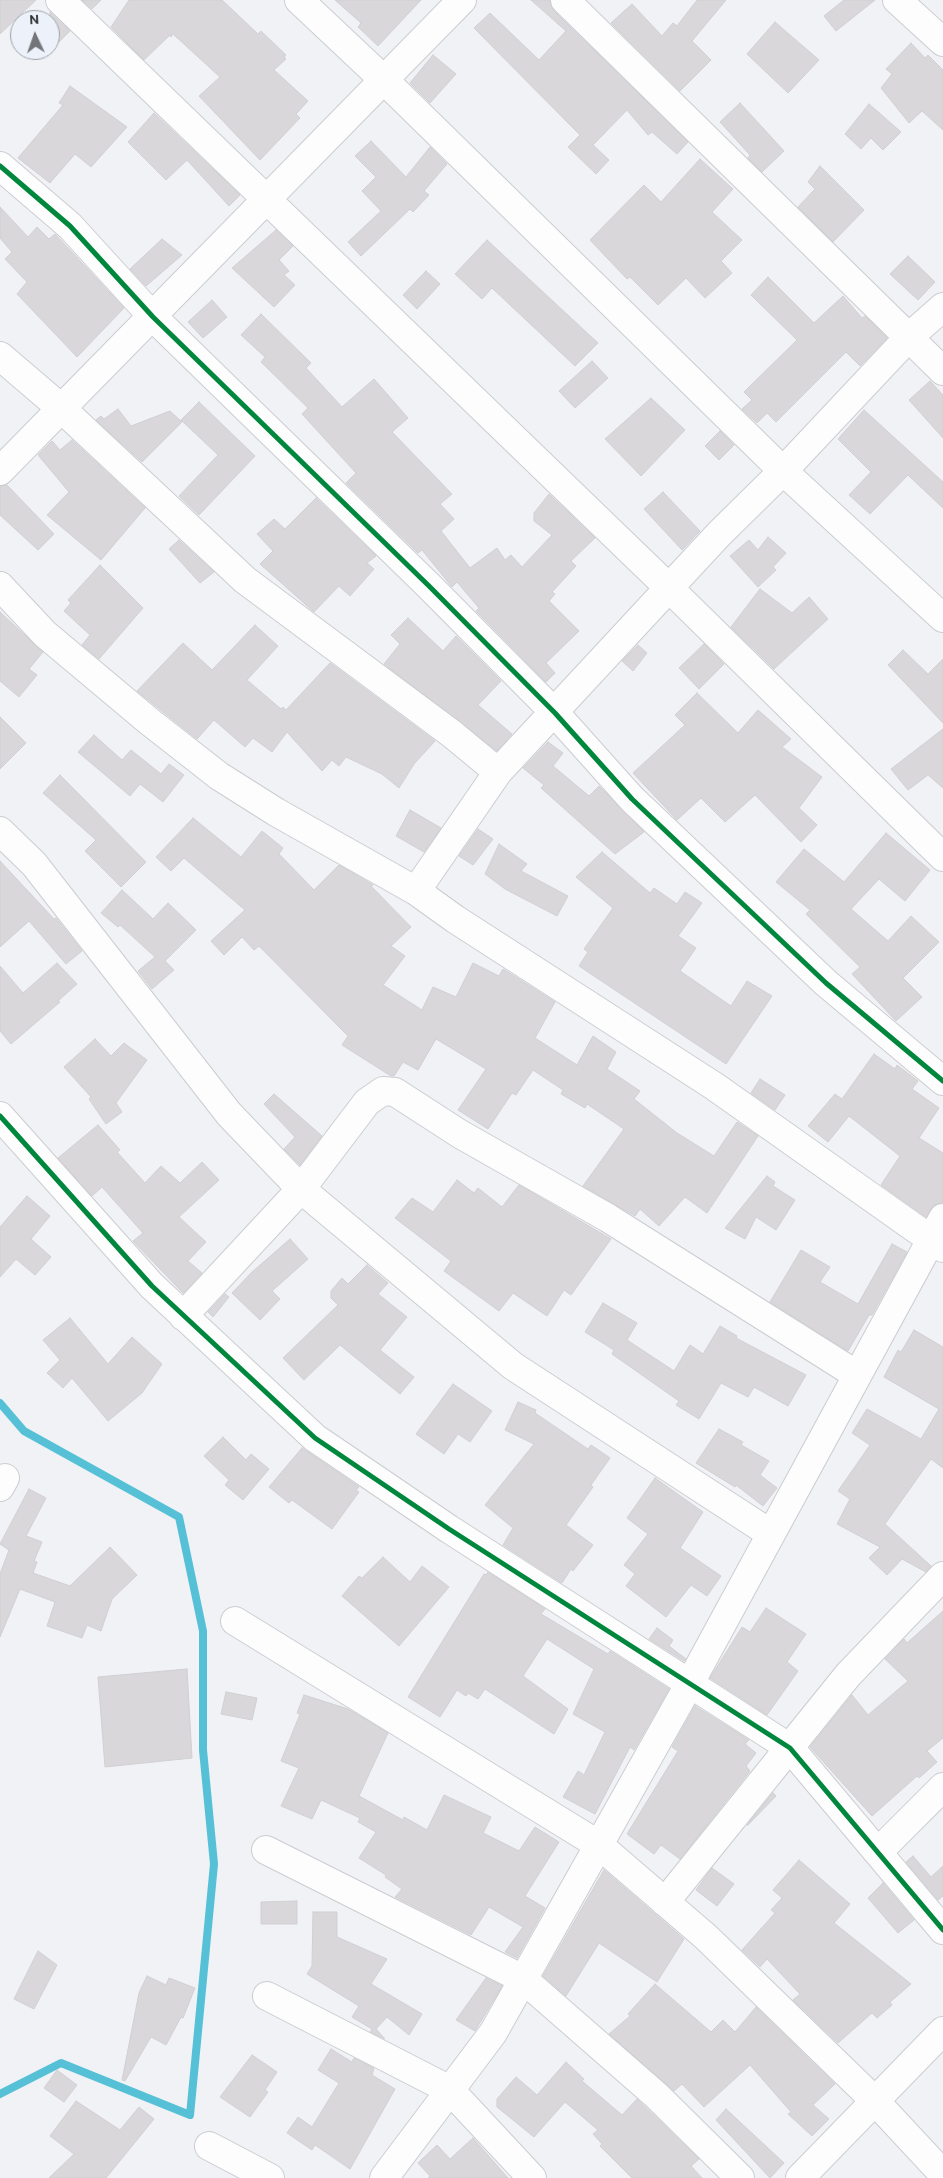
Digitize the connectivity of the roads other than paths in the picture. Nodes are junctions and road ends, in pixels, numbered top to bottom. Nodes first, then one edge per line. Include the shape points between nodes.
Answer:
1 (60, 0) edge
2 (298, 0) edge
3 (462, 0) edge
4 (565, 0) edge
5 (897, 0) edge
6 (943, 42) edge
7 (384, 80) junction
8 (0, 166) edge
9 (266, 200) junction
10 (943, 306) edge
11 (153, 317) junction
12 (909, 338) junction
13 (0, 356) edge
14 (943, 370) edge
15 (62, 409) junction
16 (0, 471) edge
17 (783, 471) junction
18 (0, 586) edge
19 (669, 588) junction
20 (943, 618) edge
21 (555, 713) junction
22 (498, 772) junction
23 (0, 832) edge
24 (943, 857) edge
25 (416, 891) junction
26 (943, 1081) edge
27 (0, 1116) edge
28 (301, 1189) junction
29 (939, 1235) edge
30 (182, 1316) junction
31 (857, 1375) junction
32 (771, 1534) junction
33 (943, 1576) edge
34 (235, 1621) dead end
35 (690, 1683) junction
36 (790, 1748) junction
37 (943, 1787) edge
38 (599, 1844) junction
39 (266, 1850) dead end
40 (878, 1852) junction
41 (665, 1902) junction
42 (943, 1930) edge
43 (523, 1979) junction
44 (267, 1996) dead end
45 (943, 2031) edge
46 (450, 2090) junction
47 (875, 2101) junction
48 (209, 2146) dead end
49 (943, 2174) edge
50 (270, 2178) edge
51 (384, 2178) edge
52 (532, 2178) edge
53 (740, 2178) edge
54 (800, 2178) edge

1 - 9 street
2 - 7 street
3 - 7 street
4 - 12 street
5 - 6 street
7 - 9 street
7 - 17 street
8 - 11 street via 70,226
9 - 11 street
9 - 19 street
10 - 12 street
11 - 15 street
11 - 21 street
12 - 14 street
12 - 17 street
13 - 15 street
15 - 16 street
15 - 22 street via 245,580
17 - 19 street
17 - 20 street
18 - 25 street via 46,634 219,776
19 - 21 street
19 - 24 street
21 - 22 street
21 - 26 street via 632,799 826,983
22 - 25 street
23 - 28 street via 34,864 229,1114
25 - 29 street
27 - 30 street
28 - 30 street
28 - 31 street via 367,1102 383,1091 395,1092 460,1134 608,1218
28 - 32 street via 513,1366
29 - 31 street
30 - 35 street via 315,1438 449,1529
31 - 32 street
32 - 35 street
33 - 36 street via 848,1674
34 - 38 street
35 - 36 street
35 - 38 street
36 - 40 street
36 - 41 street
37 - 40 street
38 - 41 street
38 - 43 street
39 - 43 street
40 - 42 street
41 - 47 street via 706,1937
43 - 46 street via 493,2033
43 - 53 street via 658,2096
44 - 46 street
45 - 47 street
46 - 51 street
46 - 52 street
47 - 49 street
47 - 54 street
48 - 50 street

